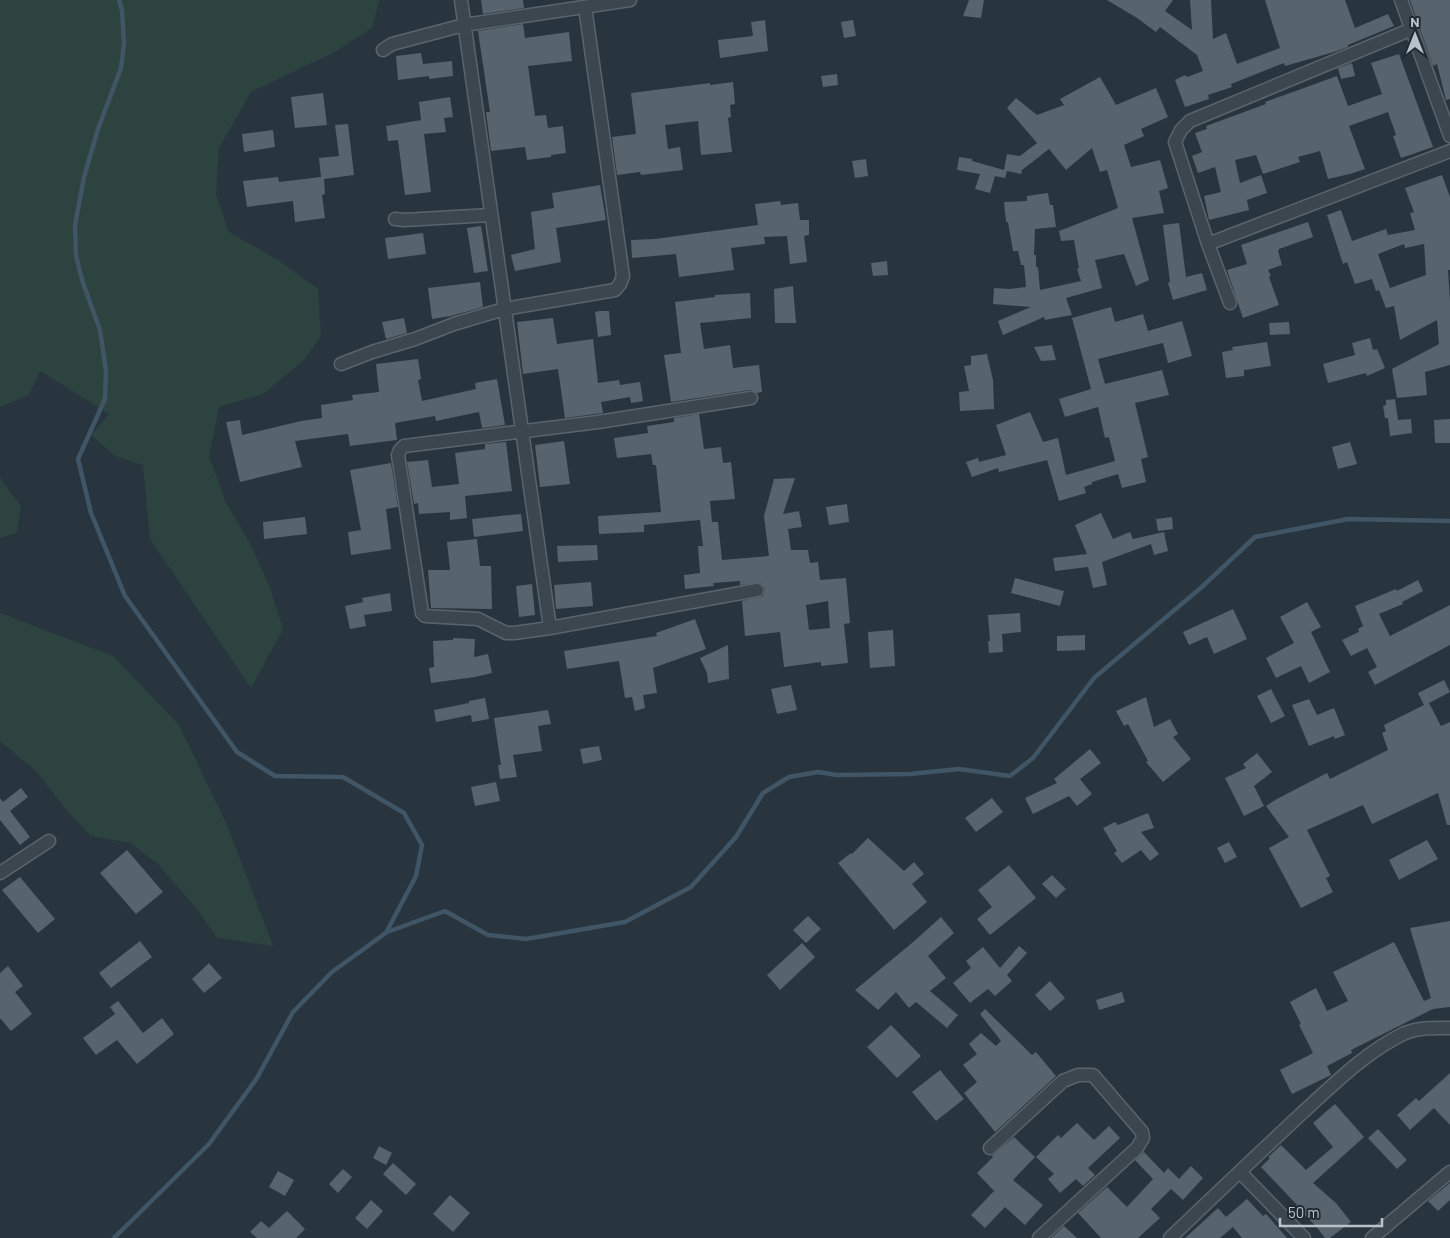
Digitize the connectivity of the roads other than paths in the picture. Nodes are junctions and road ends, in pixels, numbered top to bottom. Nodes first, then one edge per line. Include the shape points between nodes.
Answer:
1 (460, 0) edge
2 (630, 0) edge
3 (1401, 0) edge
4 (585, 7) junction
5 (464, 25) junction
6 (1412, 29) junction
7 (383, 50) dead end
8 (1450, 136) edge
9 (1450, 151) edge
10 (490, 215) junction
11 (395, 219) dead end
12 (1208, 244) junction
13 (1230, 303) dead end
14 (504, 309) junction
15 (341, 364) dead end
16 (751, 398) dead end
17 (523, 430) junction
18 (758, 590) dead end
19 (550, 628) junction
20 (49, 841) dead end
21 (0, 873) edge
22 (1450, 1028) edge
23 (990, 1148) dead end
24 (1240, 1172) junction
25 (1450, 1172) edge
26 (1039, 1238) edge
27 (1170, 1238) edge
28 (1304, 1238) edge
29 (1372, 1238) edge

1 - 5 street
2 - 4 street
3 - 6 street
4 - 5 street
4 - 14 street via 623,276 615,290
5 - 7 street via 392,44
5 - 10 street
6 - 8 street
6 - 12 street via 1190,120 1175,142
9 - 12 street
10 - 11 street
10 - 14 street
12 - 13 street
14 - 15 street
14 - 17 street
16 - 17 street via 655,414
17 - 19 street
17 - 19 street via 404,446 398,455 422,613 430,617 478,619 506,634
18 - 19 street
20 - 21 street
22 - 24 street via 1424,1028 1385,1044 1325,1092
23 - 26 street via 1063,1081 1078,1074 1093,1075 1142,1132 1143,1138 1137,1148
24 - 27 street
24 - 28 street
25 - 29 street

